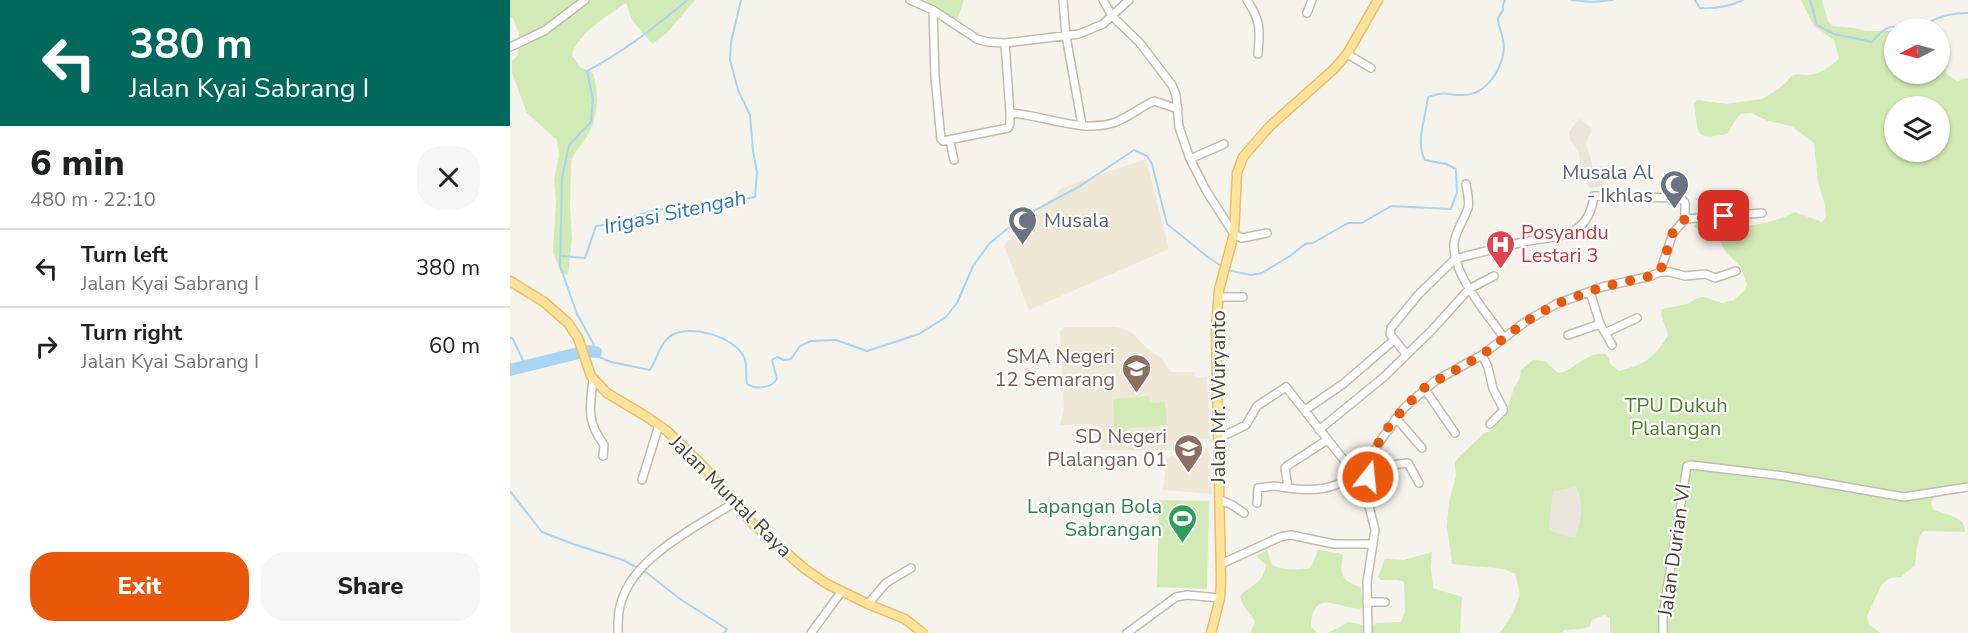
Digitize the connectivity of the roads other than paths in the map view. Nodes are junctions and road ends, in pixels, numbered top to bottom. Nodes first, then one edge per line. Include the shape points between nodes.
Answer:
1 (585, 0) edge
2 (910, 0) edge
3 (1063, 0) edge
4 (1103, 0) edge
5 (1129, 0) edge
6 (1247, 0) edge
7 (1312, 0) edge
8 (1374, 1) edge
9 (933, 10) junction
10 (1307, 12) dead end
11 (1112, 16) junction
12 (1066, 36) junction
13 (1005, 43) junction
14 (510, 47) edge
15 (1258, 54) dead end
16 (1347, 54) junction
17 (1371, 68) dead end
18 (1178, 109) junction
19 (1010, 113) junction
20 (1082, 125) junction
21 (950, 141) junction
22 (1224, 144) dead end
23 (1190, 159) junction
24 (954, 160) dead end
25 (1467, 184) dead end
26 (1762, 213) dead end
27 (1685, 219) junction
28 (1267, 233) dead end
29 (1234, 234) junction
30 (1455, 259) junction
31 (1736, 271) dead end
32 (1660, 272) junction
33 (1494, 276) dead end
34 (510, 281) edge
35 (1469, 289) junction
36 (1590, 292) junction
37 (1218, 297) junction
38 (1243, 297) dead end
39 (1637, 318) dead end
40 (1600, 324) junction
41 (1605, 333) junction
42 (1568, 335) dead end
43 (1504, 338) junction
44 (1394, 340) junction
45 (1612, 345) dead end
46 (1406, 354) junction
47 (1482, 355) junction
48 (593, 379) junction
49 (1424, 388) junction
50 (1305, 410) junction
51 (1396, 418) junction
52 (659, 424) junction
53 (1491, 424) dead end
54 (1319, 430) junction
55 (1455, 433) dead end
56 (1219, 438) junction
57 (1327, 440) junction
58 (1422, 448) dead end
59 (603, 456) dead end
60 (1373, 459) junction
61 (1356, 476) junction
62 (642, 480) dead end
63 (1419, 483) dead end
64 (1968, 487) edge
65 (1288, 488) junction
66 (1366, 494) junction
67 (1219, 499) junction
68 (734, 503) junction
69 (1257, 503) dead end
70 (1244, 513) dead end
71 (1373, 544) junction
72 (1221, 564) junction
73 (911, 568) dead end
74 (842, 591) junction
75 (1220, 598) junction
76 (1367, 602) junction
77 (1385, 602) dead end
78 (868, 604) junction
79 (618, 633) edge
80 (811, 633) edge
81 (923, 633) edge
82 (1127, 633) edge
83 (1211, 633) edge
84 (1368, 633) edge
85 (1663, 633) edge

1 - 14 street via 544,31
2 - 9 street
3 - 12 street
4 - 11 street
5 - 11 street
6 - 15 street via 1260,25
7 - 10 street
8 - 16 main road, Jalan Mr. Wuryanto
9 - 13 street via 977,39
9 - 21 street via 941,139
11 - 12 street via 1092,30
11 - 18 street via 1167,77
12 - 13 street
12 - 20 street
13 - 19 street
16 - 17 street
16 - 29 main road, Jalan Mr. Wuryanto via 1270,126 1243,157 1238,173
18 - 20 street via 1154,101 1123,119
18 - 23 street via 1179,127
19 - 20 street
19 - 21 street via 1008,128
21 - 24 street
22 - 23 street
23 - 29 street
25 - 30 street via 1468,207 1456,236
26 - 27 street
27 - 30 street via 1682,198 1598,195 1594,196 1586,219 1564,237
27 - 32 street via 1673,232
28 - 29 street via 1242,238
29 - 37 main road, Jalan Mr. Wuryanto
30 - 35 street
30 - 44 street via 1390,328
31 - 32 street via 1715,278 1706,274
32 - 36 street
33 - 35 street
34 - 48 main road, Jalan Muntal Raya via 564,318 575,333
35 - 43 street
35 - 46 street
36 - 40 street
36 - 43 street via 1556,304
37 - 38 street
37 - 56 main road, Jalan Mr. Wuryanto
39 - 41 street
40 - 41 street
40 - 42 street
41 - 45 street
43 - 47 street
44 - 46 street
44 - 50 street via 1343,384
46 - 54 street via 1365,394
47 - 49 street
47 - 53 street via 1503,408
48 - 52 main road, Jalan Muntal Raya via 613,398
48 - 59 street via 590,413 596,436 604,445
49 - 51 street
49 - 55 street
50 - 54 street
50 - 56 street via 1286,387 1257,406 1246,425
51 - 58 street
51 - 60 street
52 - 62 street
52 - 68 main road, Jalan Muntal Raya via 704,467
54 - 57 street
56 - 67 main road, Jalan Mr. Wuryanto
57 - 61 street
57 - 65 street via 1285,468
60 - 63 street via 1397,466 1408,463
60 - 66 street
61 - 65 street via 1319,490
61 - 66 street
64 - 85 street, Jalan Durian VI via 1904,497 1784,476 1687,466
65 - 69 street via 1258,488
66 - 71 street via 1375,530
67 - 70 street
67 - 72 main road, Jalan Mr. Wuryanto
68 - 74 main road, Jalan Muntal Raya via 805,569
68 - 79 street via 642,567 622,597
71 - 72 street via 1280,537
71 - 76 street
72 - 75 main road, Jalan Mr. Wuryanto
73 - 78 street via 886,584
74 - 78 main road, Jalan Muntal Raya
74 - 80 street
75 - 82 street via 1176,597
75 - 83 main road, Jalan Mr. Wuryanto
76 - 77 street
76 - 84 street
78 - 81 main road, Jalan Muntal Raya via 905,619

